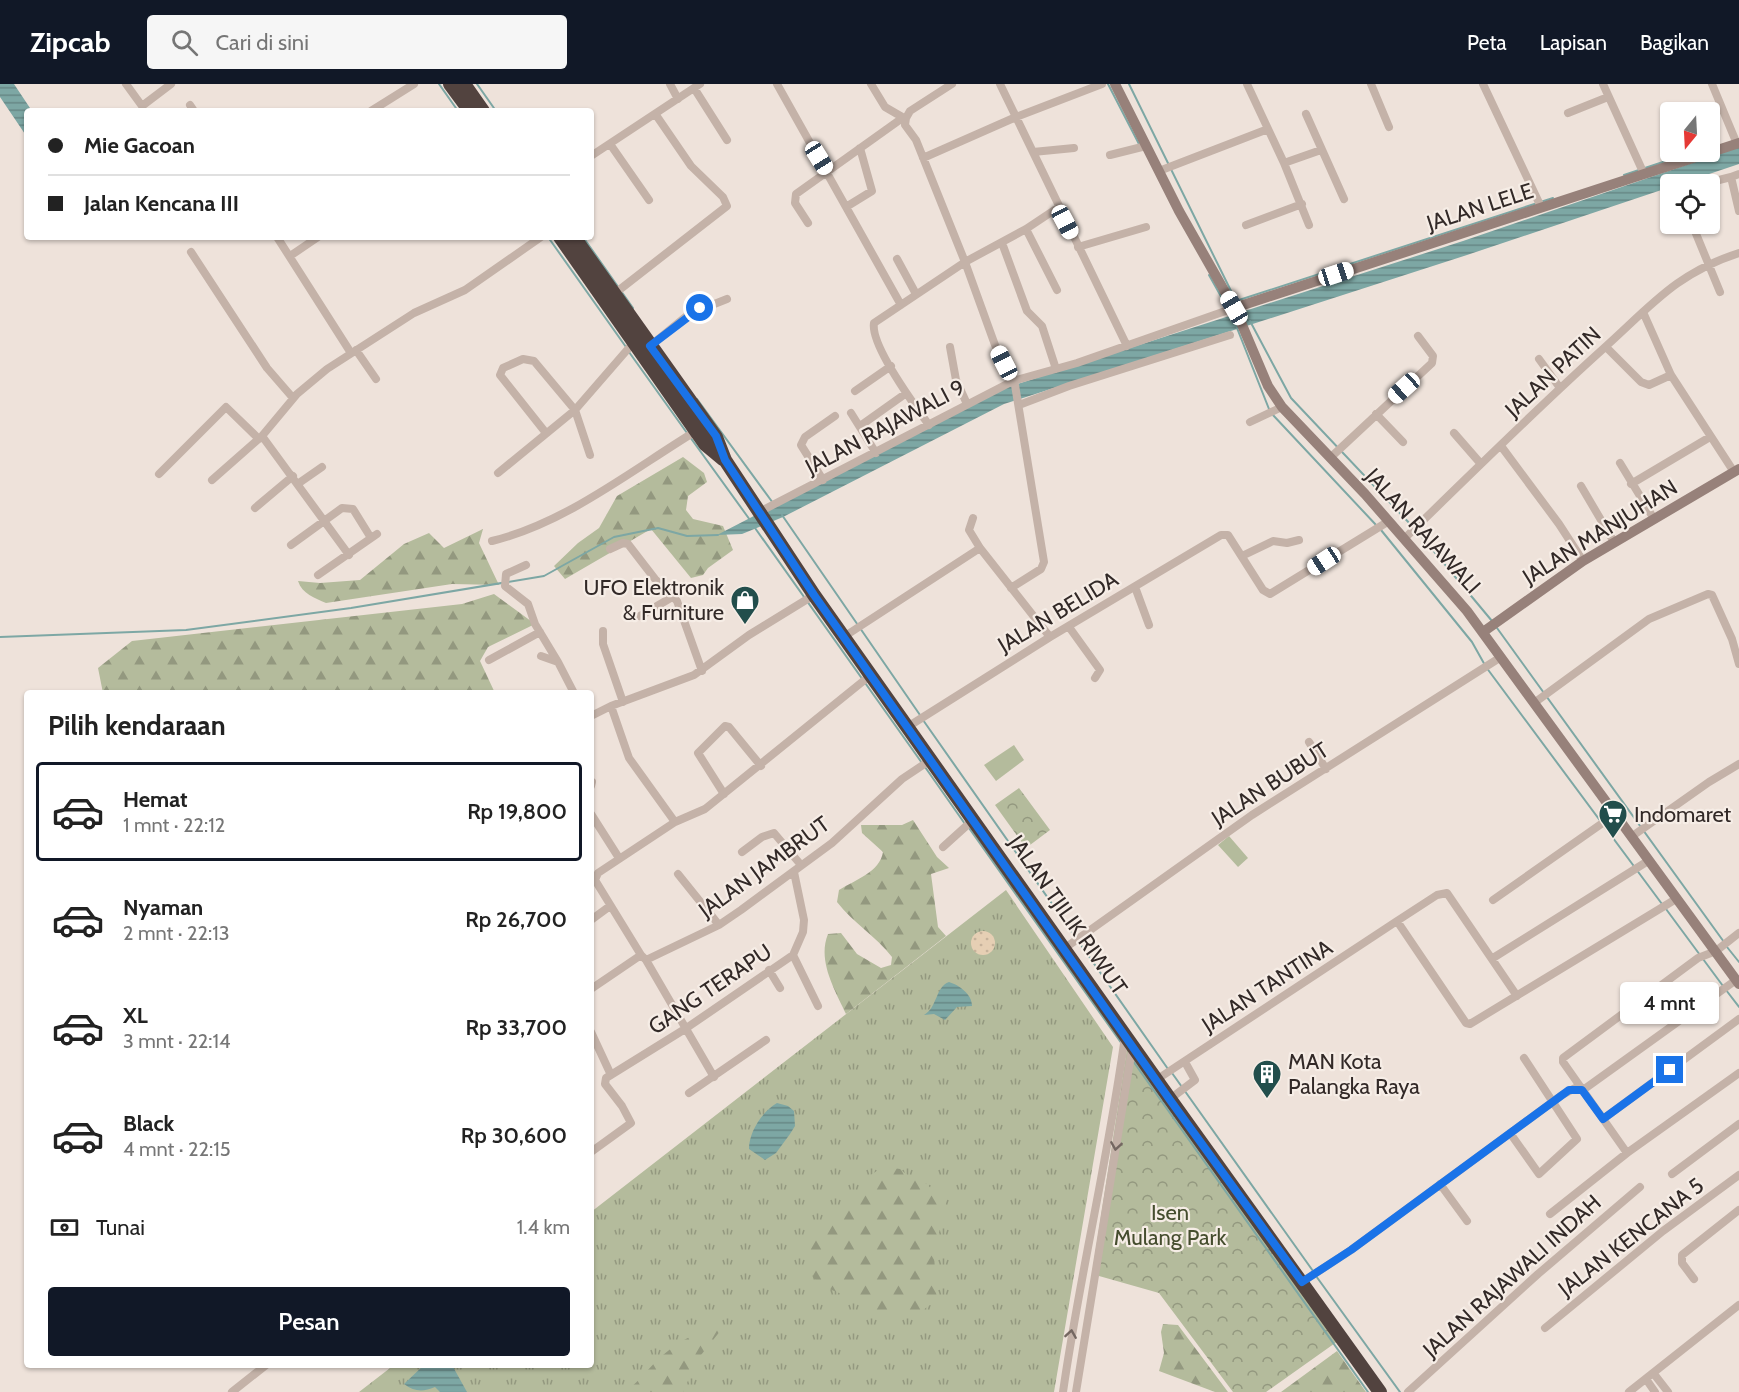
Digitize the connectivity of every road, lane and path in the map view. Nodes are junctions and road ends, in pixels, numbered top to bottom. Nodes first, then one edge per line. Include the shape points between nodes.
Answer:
1 (126, 84) edge
2 (171, 84) edge
3 (414, 84) edge
4 (450, 84) edge
5 (670, 84) edge
6 (777, 84) edge
7 (871, 84) edge
8 (952, 84) edge
9 (1000, 84) edge
10 (1102, 84) edge
11 (1115, 84) edge
12 (1246, 84) edge
13 (1371, 84) edge
14 (1483, 84) edge
15 (1603, 84) edge
16 (1712, 84) edge
17 (466, 85) edge
18 (697, 86) edge
19 (1608, 97) junction
20 (678, 99) junction
21 (376, 108) edge
22 (468, 108) edge
23 (481, 108) edge
24 (1568, 113) dead end
25 (1306, 114) dead end
26 (656, 115) junction
27 (1016, 117) junction
28 (904, 118) junction
29 (1389, 127) dead end
30 (1268, 129) junction
31 (727, 140) dead end
32 (1738, 143) edge
33 (610, 144) junction
34 (1146, 146) junction
35 (860, 148) junction
36 (1074, 148) dead end
37 (1322, 150) junction
38 (1033, 152) junction
39 (594, 154) edge
40 (1110, 155) dead end
41 (923, 158) junction
42 (1284, 163) junction
43 (1166, 169) junction
44 (827, 171) junction
45 (1644, 174) junction
46 (1735, 175) edge
47 (1720, 179) edge
48 (1344, 199) dead end
49 (649, 200) dead end
50 (1302, 204) junction
51 (846, 207) junction
52 (1059, 207) junction
53 (1541, 207) junction
54 (1739, 211) edge
55 (808, 223) dead end
56 (1246, 225) dead end
57 (1309, 225) dead end
58 (1146, 227) dead end
59 (1026, 229) junction
60 (1696, 234) edge
61 (279, 240) edge
62 (314, 240) edge
63 (537, 240) edge
64 (562, 240) edge
65 (576, 240) edge
66 (1002, 243) junction
67 (1078, 247) junction
68 (191, 252) dead end
69 (1739, 253) edge
70 (290, 256) junction
71 (897, 259) dead end
72 (965, 262) junction
73 (1710, 264) junction
74 (1057, 290) dead end
75 (1720, 292) dead end
76 (614, 294) junction
77 (916, 294) junction
78 (727, 298) dead end
79 (901, 305) junction
80 (1235, 310) junction
81 (1642, 312) junction
82 (1230, 335) dead end
83 (1418, 336) dead end
84 (634, 342) junction
85 (650, 346) junction
86 (1127, 346) junction
87 (950, 347) dead end
88 (1606, 347) junction
89 (353, 351) junction
90 (1539, 359) dead end
91 (891, 366) junction
92 (1056, 369) junction
93 (1671, 375) junction
94 (376, 379) dead end
95 (1014, 383) junction
96 (1560, 388) junction
97 (855, 391) dead end
98 (905, 394) junction
99 (293, 398) junction
100 (1018, 402) junction
101 (967, 404) junction
102 (1282, 407) junction
103 (575, 410) junction
104 (851, 413) dead end
105 (1376, 414) junction
106 (835, 416) dead end
107 (1250, 422) dead end
108 (929, 425) junction
109 (860, 426) junction
110 (696, 431) junction
111 (546, 433) junction
112 (1454, 433) dead end
113 (1710, 437) junction
114 (261, 438) junction
115 (1403, 442) dead end
116 (1501, 446) junction
117 (876, 453) junction
118 (590, 455) dead end
119 (1330, 458) junction
120 (725, 460) junction
121 (1620, 463) dead end
122 (1481, 464) junction
123 (322, 467) dead end
124 (1736, 471) edge
125 (498, 473) dead end
126 (159, 474) dead end
127 (294, 476) junction
128 (212, 480) dead end
129 (823, 480) junction
130 (299, 483) junction
131 (1631, 484) junction
132 (1581, 486) dead end
133 (255, 508) dead end
134 (973, 518) dead end
135 (1654, 519) junction
136 (325, 520) junction
137 (764, 520) junction
138 (1389, 521) junction
139 (1405, 538) junction
140 (1299, 540) dead end
141 (492, 541) dead end
142 (1614, 542) junction
143 (291, 545) dead end
144 (980, 548) junction
145 (610, 549) dead end
146 (349, 555) junction
147 (1242, 556) junction
148 (1584, 561) junction
149 (526, 565) dead end
150 (318, 575) dead end
151 (1135, 587) junction
152 (1011, 588) junction
153 (814, 595) junction
154 (674, 596) junction
155 (640, 616) dead end
156 (1149, 626) dead end
157 (1069, 627) junction
158 (603, 631) dead end
159 (540, 632) junction
160 (1483, 632) junction
161 (845, 636) junction
162 (1050, 637) junction
163 (1735, 637) edge
164 (541, 656) dead end
165 (1501, 657) junction
166 (489, 660) dead end
167 (558, 662) junction
168 (1739, 664) edge
169 (702, 671) junction
170 (872, 674) junction
171 (1095, 678) dead end
172 (572, 690) edge
173 (623, 702) junction
174 (1534, 703) junction
175 (611, 706) junction
176 (594, 714) edge
177 (909, 726) junction
178 (1310, 742) dead end
179 (932, 759) junction
180 (1739, 764) edge
181 (761, 766) junction
182 (1326, 769) junction
183 (724, 794) junction
184 (1614, 815) junction
185 (594, 819) edge
186 (974, 819) junction
187 (675, 822) junction
188 (1631, 837) junction
189 (943, 847) dead end
190 (742, 852) dead end
191 (620, 858) junction
192 (1648, 861) junction
193 (801, 865) junction
194 (794, 872) junction
195 (678, 874) dead end
196 (594, 876) edge
197 (594, 879) edge
198 (1676, 899) junction
199 (1493, 900) dead end
200 (610, 906) junction
201 (594, 918) edge
202 (1397, 921) junction
203 (719, 925) junction
204 (1739, 933) edge
205 (1065, 948) junction
206 (1716, 951) junction
207 (793, 955) junction
208 (644, 957) junction
209 (1493, 958) junction
210 (770, 970) junction
211 (1738, 982) edge
212 (594, 986) edge
213 (780, 988) dead end
214 (1517, 996) junction
215 (818, 1006) dead end
216 (1739, 1019) edge
217 (685, 1029) junction
218 (1125, 1034) junction
219 (594, 1040) edge
220 (766, 1040) dead end
221 (1136, 1049) junction
222 (1524, 1058) dead end
223 (1185, 1062) junction
224 (1739, 1073) edge
225 (608, 1077) junction
226 (714, 1077) junction
227 (1156, 1080) junction
228 (1582, 1090) junction
229 (689, 1093) dead end
230 (1170, 1100) junction
231 (1553, 1102) junction
232 (1603, 1119) junction
233 (1739, 1124) edge
234 (1510, 1133) junction
235 (594, 1150) edge
236 (1627, 1153) junction
237 (1672, 1174) dead end
238 (1739, 1175) edge
239 (1440, 1184) junction
240 (1640, 1187) dead end
241 (1739, 1210) edge
242 (1550, 1214) dead end
243 (1467, 1221) dead end
244 (1694, 1279) dead end
245 (1302, 1282) junction
246 (1739, 1305) edge
247 (1545, 1328) dead end
248 (262, 1368) edge
249 (1654, 1374) junction
250 (1646, 1379) junction
251 (1631, 1391) edge
252 (232, 1392) edge
253 (1063, 1392) edge
254 (1076, 1392) edge
255 (1380, 1392) edge
256 (1408, 1392) edge
257 (1655, 1392) edge
258 (1668, 1392) edge

1 - 2 street via 142,106
3 - 21 street
4 - 22 highway
5 - 20 street
6 - 44 street
7 - 28 street via 885,107
8 - 28 street
9 - 27 street
10 - 27 street
11 - 34 main road, JALAN RAJAWALI
12 - 30 street
13 - 29 street
14 - 53 street
15 - 19 street
16 - 32 street
17 - 23 highway
18 - 20 street
18 - 31 street
19 - 24 street
19 - 45 street
20 - 26 street
25 - 37 street
26 - 33 street
26 - 76 street via 691,166 723,197 727,207
27 - 38 street
27 - 41 street
28 - 35 street
28 - 41 street
30 - 42 street
30 - 43 street
32 - 45 main road, JALAN LELE
33 - 39 street
33 - 49 street
34 - 40 street
34 - 43 main road, JALAN RAJAWALI
35 - 44 street
35 - 51 street via 872,191
36 - 38 street
37 - 42 street
37 - 48 street
38 - 52 street
41 - 72 street
42 - 50 street
43 - 80 main road, JALAN RAJAWALI
44 - 51 street
44 - 55 street via 794,197
45 - 53 main road, JALAN LELE
46 - 47 street
46 - 54 street
50 - 56 street
50 - 57 street
51 - 79 street
52 - 59 street
52 - 67 street
53 - 80 main road, JALAN LELE
58 - 67 street
59 - 66 street
59 - 74 street
60 - 73 street
61 - 70 street
62 - 70 street
63 - 89 street via 465,290 414,313
64 - 84 highway, JALAN TJILIK RIWUT
65 - 76 highway, JALAN TJILIK RIWUT
66 - 72 street
66 - 92 street via 1027,311 1042,326
67 - 86 street
68 - 99 street via 267,368
69 - 73 street, JALAN PATIN
70 - 89 street
71 - 77 street
72 - 77 street
72 - 95 street via 995,345
73 - 75 street
73 - 81 street, JALAN PATIN via 1686,275
76 - 85 highway, JALAN TJILIK RIWUT
77 - 79 street
78 - 85 street via 689,314
79 - 91 street via 878,319 873,328
80 - 86 street, JALAN RAJAWALI 9
80 - 102 main road, JALAN RAJAWALI via 1268,386
81 - 88 street, JALAN PATIN
81 - 93 street
82 - 100 street
83 - 105 street via 1433,356 1432,363
84 - 103 street
84 - 110 highway, JALAN TJILIK RIWUT
85 - 120 highway, JALAN TJILIK RIWUT via 716,436
86 - 92 street, JALAN RAJAWALI 9
87 - 101 street via 956,380
88 - 93 street via 1641,382 1649,385
88 - 96 street, JALAN PATIN
89 - 94 street
89 - 99 street
90 - 96 street
91 - 97 street
91 - 98 street
92 - 95 street, JALAN RAJAWALI 9
93 - 113 street
95 - 100 street
95 - 101 street, JALAN RAJAWALI 9
96 - 116 street, JALAN PATIN
98 - 108 street
98 - 109 street
99 - 114 street
100 - 152 street via 1044,562 1040,570
101 - 108 street, JALAN RAJAWALI 9
102 - 107 street
102 - 119 main road, JALAN RAJAWALI
103 - 111 street
103 - 111 street via 534,361 523,359 502,368 500,375
103 - 118 street
104 - 109 street
105 - 115 street
105 - 119 street
106 - 129 street via 805,437 801,445
108 - 117 street, JALAN RAJAWALI 9
109 - 117 street
110 - 120 highway, JALAN TJILIK RIWUT
110 - 141 street via 546,523
111 - 125 street
112 - 122 street
113 - 124 street
113 - 131 street
114 - 126 street via 226,407
114 - 127 street
114 - 128 street
116 - 122 street, JALAN PATIN
116 - 148 street
117 - 129 street, JALAN RAJAWALI 9
119 - 138 main road, JALAN RAJAWALI
120 - 137 highway, JALAN TJILIK RIWUT
121 - 131 street
122 - 139 street, JALAN PATIN
123 - 130 street
124 - 135 main road, JALAN MANJUHAN
127 - 130 street
127 - 133 street
129 - 137 street, JALAN RAJAWALI 9
130 - 136 street
131 - 135 street
132 - 142 street
134 - 144 street via 969,530
135 - 142 main road, JALAN MANJUHAN
136 - 143 street
136 - 146 street
136 - 146 street via 349,507 374,536
137 - 153 highway, JALAN TJILIK RIWUT
138 - 139 main road, JALAN RAJAWALI
138 - 147 street via 1272,593 1264,592
139 - 160 main road, JALAN RAJAWALI
140 - 147 street via 1273,541
142 - 148 main road, JALAN MANJUHAN
144 - 152 street
144 - 161 street
145 - 154 street via 628,544
146 - 150 street
147 - 151 street, JALAN BELIDA via 1228,536 1221,535
148 - 160 main road, JALAN MANJUHAN
149 - 159 street via 506,574 504,584 528,603
151 - 156 street
151 - 157 street, JALAN BELIDA
152 - 162 street
153 - 161 highway, JALAN TJILIK RIWUT
153 - 169 street via 749,635
154 - 155 street
154 - 169 street
157 - 162 street, JALAN BELIDA
157 - 171 street via 1100,670
158 - 173 street via 603,644
159 - 166 street
159 - 167 street
160 - 165 main road, JALAN RAJAWALI
161 - 170 highway, JALAN TJILIK RIWUT
162 - 177 street, JALAN BELIDA
163 - 168 street
163 - 174 street via 1712,595 1707,594 1649,619
164 - 167 street
165 - 174 main road, JALAN RAJAWALI
165 - 182 street, JALAN BUBUT
167 - 172 street
169 - 173 street
170 - 177 highway, JALAN TJILIK RIWUT
170 - 181 street
173 - 175 street
174 - 184 main road, JALAN RAJAWALI
175 - 176 street
175 - 187 street via 629,758
177 - 179 highway, JALAN TJILIK RIWUT
178 - 182 street
179 - 186 highway, JALAN TJILIK RIWUT
179 - 193 street, JALAN JAMBRUT via 902,779 832,843
180 - 188 street
181 - 183 street
181 - 183 street via 725,726 698,753
182 - 205 street, JALAN BUBUT via 1252,815
183 - 187 street via 705,809
184 - 188 main road, JALAN RAJAWALI
184 - 199 street
185 - 191 street
186 - 189 street
186 - 205 highway, JALAN TJILIK RIWUT
187 - 191 street
188 - 192 main road, JALAN RAJAWALI
190 - 193 street via 774,833
191 - 196 street
192 - 198 main road, JALAN RAJAWALI
192 - 209 street
193 - 194 street, JALAN JAMBRUT
194 - 203 street, JALAN JAMBRUT
194 - 207 street, GANG TERAPU via 804,920
195 - 203 street
197 - 200 street
198 - 206 main road, JALAN RAJAWALI
198 - 214 street
200 - 201 street
200 - 208 street
202 - 209 street, JALAN TANTINA via 1437,895 1447,893
202 - 214 street via 1467,1024
202 - 223 street, JALAN TANTINA
203 - 208 street, JALAN JAMBRUT
204 - 206 street
205 - 218 highway, JALAN TJILIK RIWUT
206 - 211 main road, JALAN RAJAWALI
206 - 228 street via 1698,958 1564,1056 1563,1062
207 - 210 street, GANG TERAPU
207 - 215 street
208 - 212 street, JALAN JAMBRUT
208 - 217 street
209 - 214 street, JALAN TANTINA
210 - 213 street
210 - 217 street, GANG TERAPU
211 - 228 street
216 - 232 street
217 - 225 street, GANG TERAPU
217 - 226 street
218 - 221 highway, JALAN TJILIK RIWUT
253 -> 218 street
219 - 225 street
220 - 226 street
221 - 227 highway, JALAN TJILIK RIWUT
221 -> 254 street via 1131,1055
222 - 231 street
223 - 227 street, JALAN TANTINA
223 - 230 street via 1195,1080
224 - 236 street
225 - 235 street via 631,1123
226 - 229 street
227 - 230 highway, JALAN TJILIK RIWUT
228 - 231 street via 1569,1090
228 - 232 street
230 - 245 highway, JALAN TJILIK RIWUT
231 - 234 street
231 - 234 street via 1577,1139 1540,1173
232 - 236 street
233 - 237 street
234 - 239 street
236 - 242 street
238 - 247 street, JALAN KENCANA 5 via 1663,1231
239 - 243 street
239 - 245 street
240 - 256 street, JALAN RAJAWALI INDAH
241 - 244 street via 1682,1254 1682,1263
245 - 255 highway, JALAN TJILIK RIWUT
246 - 249 street
248 - 252 street
249 - 250 street
249 - 258 street
250 - 251 street
250 - 257 street

